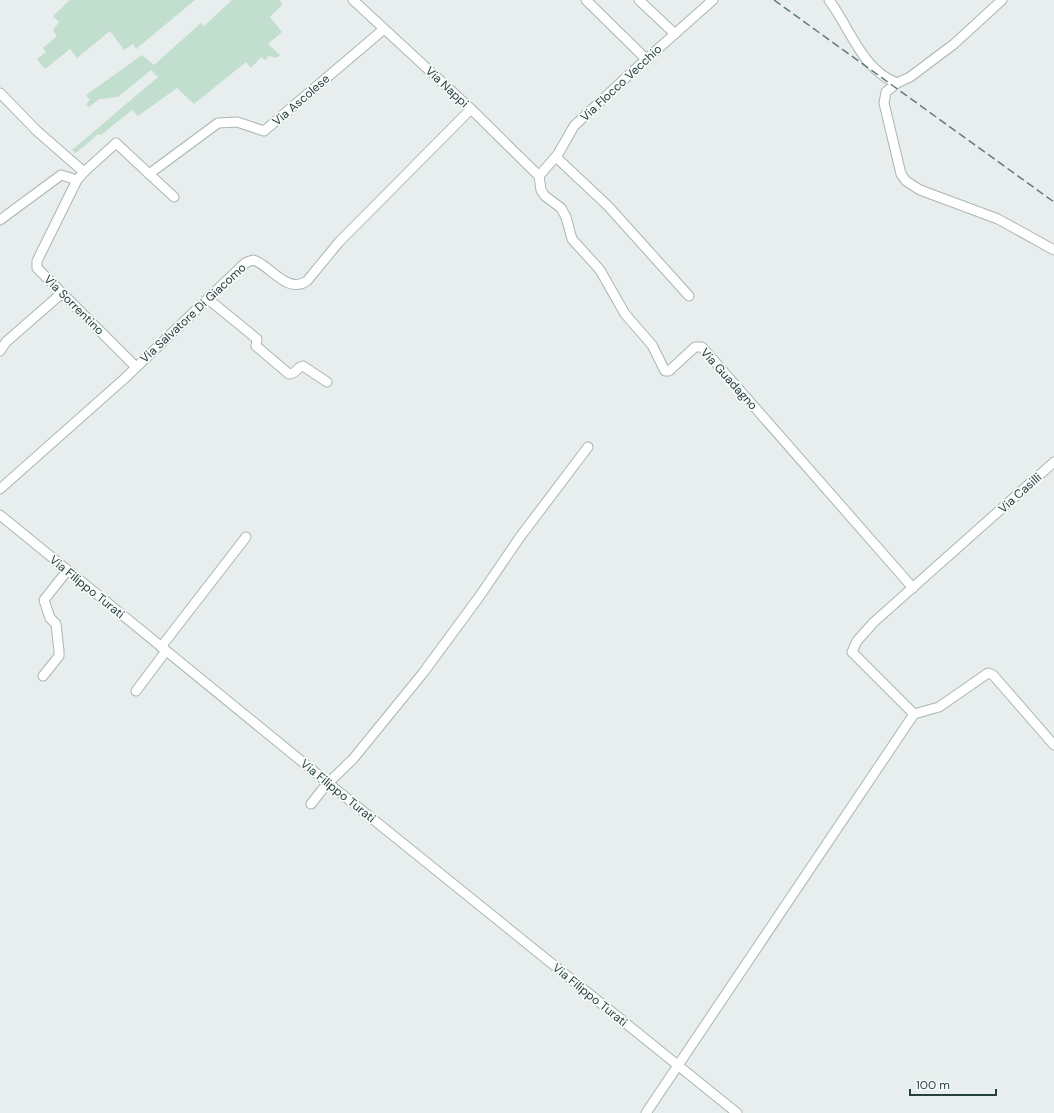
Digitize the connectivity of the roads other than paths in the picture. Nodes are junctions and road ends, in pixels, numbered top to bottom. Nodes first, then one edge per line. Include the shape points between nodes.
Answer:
1 (353, 0) edge
2 (586, 0) edge
3 (639, 0) edge
4 (713, 0) edge
5 (829, 0) edge
6 (1002, 0) edge
7 (384, 29) junction
8 (675, 34) junction
9 (646, 59) junction
10 (897, 83) junction
11 (0, 93) edge
12 (471, 109) junction
13 (556, 157) junction
14 (84, 172) junction
15 (149, 174) junction
16 (539, 176) junction
17 (77, 180) junction
18 (174, 197) dead end
19 (0, 220) edge
20 (1054, 250) edge
21 (62, 293) junction
22 (689, 296) dead end
23 (208, 299) junction
24 (0, 351) edge
25 (136, 367) junction
26 (327, 382) dead end
27 (588, 447) dead end
28 (1054, 462) edge
29 (0, 489) edge
30 (0, 515) edge
31 (246, 537) dead end
32 (67, 571) junction
33 (912, 588) junction
34 (163, 649) junction
35 (43, 676) dead end
36 (136, 691) dead end
37 (914, 714) junction
38 (1054, 745) edge
39 (328, 783) junction
40 (311, 804) dead end
41 (678, 1065) junction
42 (646, 1113) edge
43 (737, 1113) edge

1 - 7 street, Via Nappi
2 - 9 street
3 - 8 street
4 - 8 street, Via Flocco Vecchio
5 - 10 street via 866,60
6 - 10 street via 954,44 910,77
7 - 12 street, Via Nappi
7 - 15 street, Via Ascolese via 264,132 237,122 218,123
8 - 9 street, Via Flocco Vecchio
9 - 13 street, Via Flocco Vecchio via 574,126
10 - 20 street via 886,92 884,103 901,174 906,181 920,190 998,219
11 - 14 street via 37,131
12 - 16 street, Via Nappi
12 - 23 street, Via Salvatore Di Giacomo via 339,242 301,285 290,285 260,262 253,260 245,264
13 - 16 street, Via Flocco Vecchio
13 - 22 street via 608,206
14 - 15 street, Via Sorrentino via 116,143
14 - 17 street, Via Sorrentino
15 - 18 street, Via Sorrentino
16 - 33 street, Via Guadagno via 541,190 561,208 572,239 600,270 625,314 652,345 665,371 669,371 695,347 702,347
17 - 19 street via 61,175
17 - 21 street, Via Sorrentino via 36,265
21 - 24 street via 6,342
21 - 25 street, Via Sorrentino
23 - 25 street, Via Salvatore Di Giacomo
23 - 26 street via 257,338 256,346 289,374 304,366
25 - 29 street, Via Salvatore Di Giacomo
27 - 39 street via 423,673 353,759
28 - 33 street, Via Casilli
30 - 32 street, Via Filippo Turati
31 - 34 street
32 - 34 street, Via Filippo Turati
32 - 35 street via 44,600 50,618 56,624 59,656
33 - 37 street, Via Casilli via 874,622 857,641 852,652
34 - 36 street
34 - 39 street, Via Filippo Turati
37 - 38 street via 939,707 988,673 993,675
37 - 41 street
39 - 40 street
39 - 41 street, Via Filippo Turati
41 - 42 street
41 - 43 street, Via Filippo Turati

